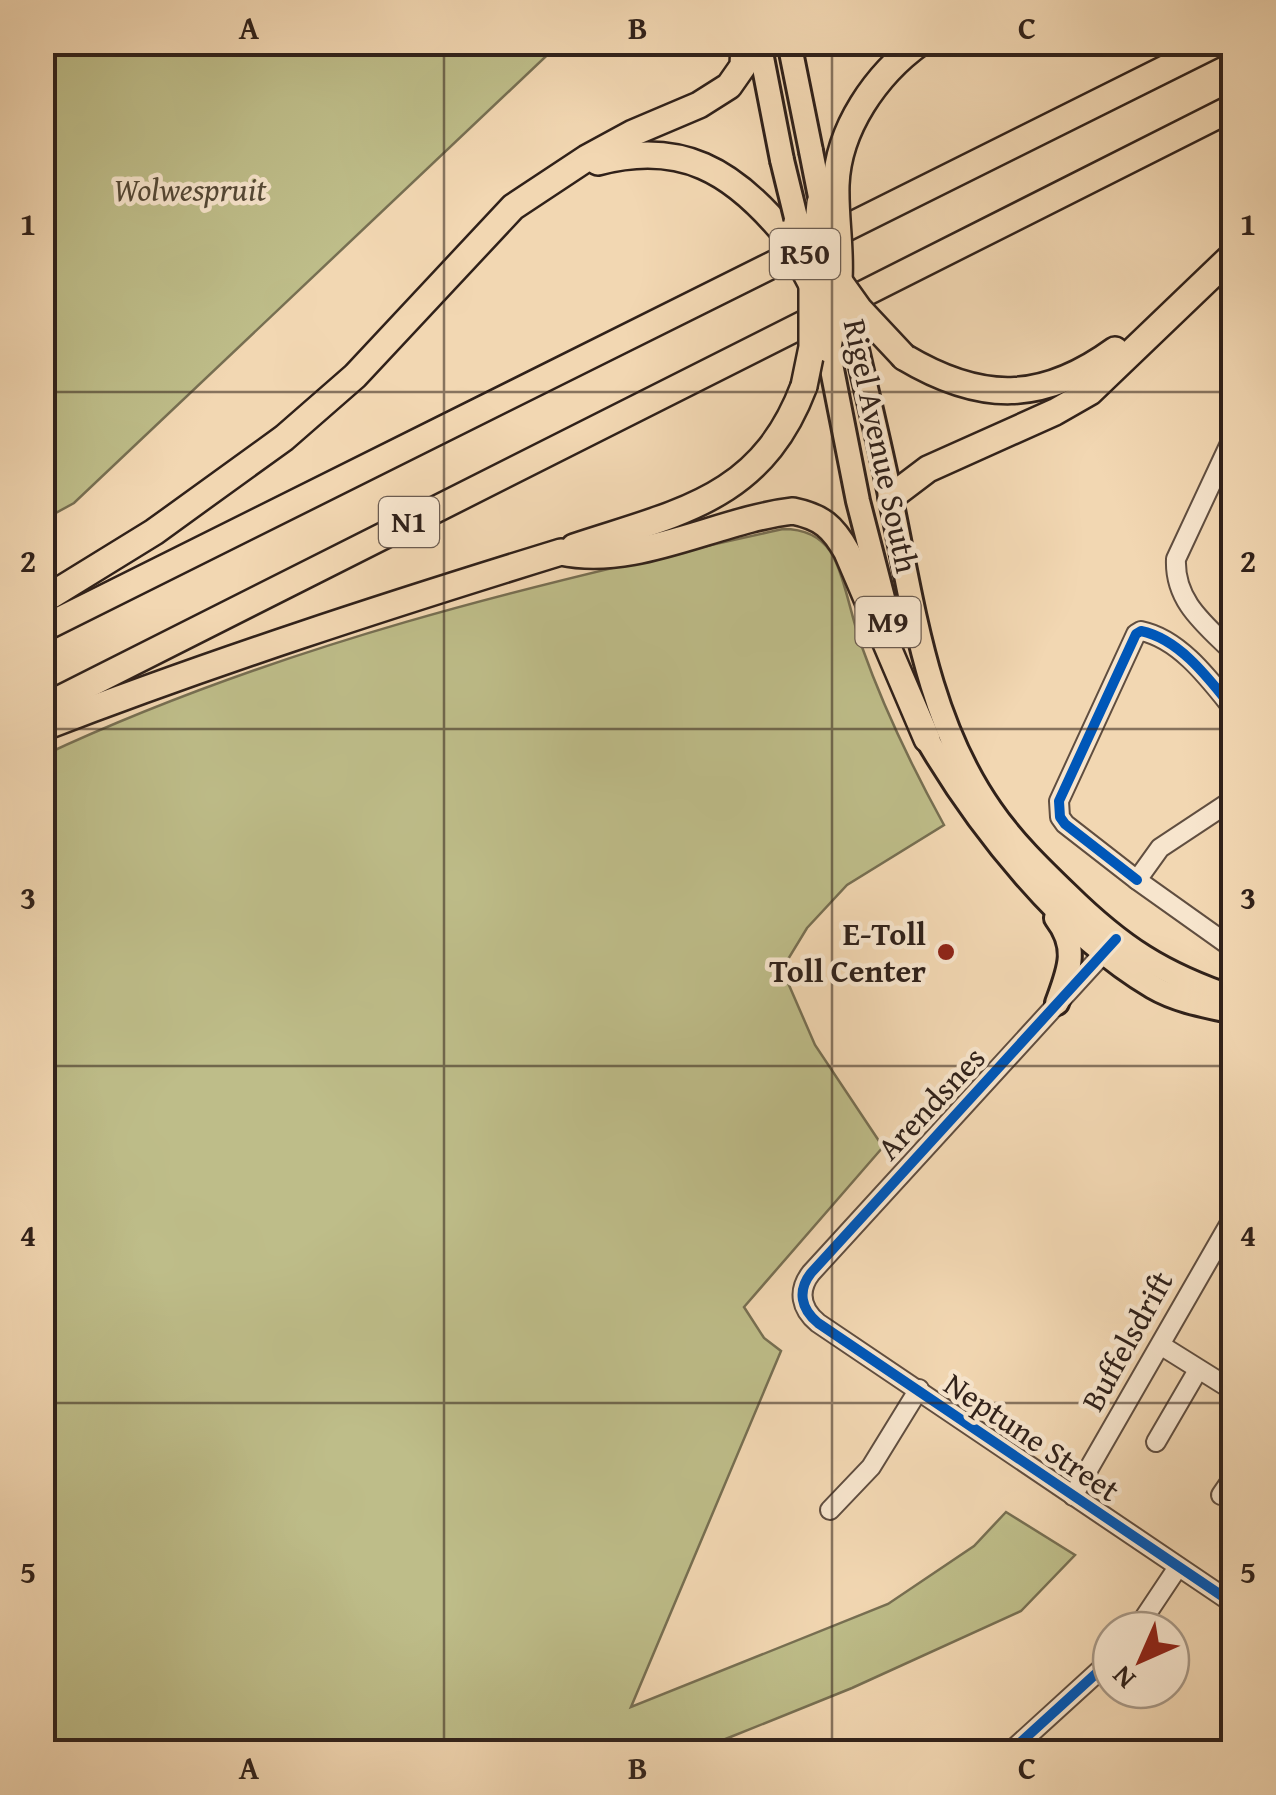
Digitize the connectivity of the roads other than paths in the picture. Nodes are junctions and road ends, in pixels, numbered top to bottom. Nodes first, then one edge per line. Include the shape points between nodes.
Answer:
1 (744, 42) edge
2 (759, 42) edge
3 (790, 42) edge
4 (921, 42) edge
5 (1219, 42) edge
6 (1234, 107) edge
7 (820, 203) junction
8 (791, 228) junction
9 (818, 249) junction
10 (1234, 252) edge
11 (465, 259) junction
12 (839, 281) junction
13 (812, 285) junction
14 (834, 312) junction
15 (854, 336) junction
16 (828, 348) junction
17 (1233, 437) edge
18 (891, 497) junction
19 (858, 501) joint
20 (560, 552) junction
21 (42, 601) edge
22 (42, 628) edge
23 (1234, 653) edge
24 (42, 708) edge
25 (1234, 710) edge
26 (42, 728) edge
27 (927, 739) junction
28 (1234, 798) edge
29 (1004, 851) junction
30 (1137, 880) junction
31 (1110, 946) junction
32 (1234, 948) edge
33 (1234, 998) edge
34 (1057, 1003) junction
35 (1234, 1012) edge
36 (1234, 1216) edge
37 (806, 1308) joint
38 (1162, 1346) junction
39 (1198, 1370) junction
40 (919, 1390) junction
41 (1234, 1391) edge
42 (1156, 1442) dead end
43 (1234, 1476) edge
44 (1221, 1495) dead end
45 (1073, 1496) junction
46 (830, 1510) dead end
47 (1178, 1567) junction
48 (1234, 1604) edge
49 (1149, 1610) edge
50 (1091, 1678) edge
51 (1010, 1752) edge

1 - 11 highway via 743,66 730,86 551,179
2 - 8 main road, R50, bridge
3 - 7 main road, Rigel Avenue South / R50, bridge
4 - 12 highway, bridge via 879,82 849,129 836,185
5 - 22 highway, N1
6 - 24 highway, N1
7 - 9 highway, bridge
7 - 12 main road, Rigel Avenue South / R50, bridge
8 - 9 highway, bridge
8 - 11 highway via 723,174 656,154 626,156 577,174
8 - 13 highway, bridge
9 - 12 highway, bridge
9 - 13 highway, bridge
10 - 12 highway, bridge via 1085,371 1032,390 967,387 934,375 881,335
10 - 18 highway via 1090,392 928,469
11 - 21 highway via 355,376 284,438 154,532
12 - 14 highway, bridge
12 - 15 main road, Rigel Avenue South / R50, bridge
13 - 14 highway, bridge
13 - 16 main road, Rigel Avenue South / R50, bridge
13 - 20 highway, bridge via 804,386 777,441 722,492
14 - 15 highway, bridge
14 - 16 highway, bridge
15 - 18 main road, Rigel Avenue South / R50
16 - 19 main road, Rigel Avenue South / R50
17 - 23 street via 1175,574 1182,598
18 - 31 main road, Rigel Avenue South / M9 via 928,670 970,774 1021,850
19 - 27 main road, Rigel Avenue South / M9 via 884,611
20 - 26 highway via 304,632
20 - 27 highway via 589,558 777,513 816,516 847,552
25 - 30 street via 1158,634 1136,634 1060,801 1060,817
27 - 29 main road, Rigel Avenue South / M9
28 - 30 street via 1160,848
29 - 31 main road, Rigel Avenue South / M9 via 1075,927
29 - 34 main road via 1071,945
30 - 32 street
31 - 33 main road, Rigel Avenue South / M9
31 - 34 street, Arendsnes
31 - 35 main road, Rigel Avenue South / M9 via 1154,988
34 - 37 street, Arendsnes via 810,1273 801,1289
36 - 38 street, Buffelsdrift
37 - 40 street, Neptune Street via 818,1323
38 - 39 street
38 - 45 street, Buffelsdrift
39 - 41 street
39 - 42 street
40 - 45 street, Neptune Street
40 - 46 street via 871,1467
43 - 44 street
45 - 47 street, Neptune Street
47 - 48 street, Neptune Street
47 - 49 street
50 - 51 street

